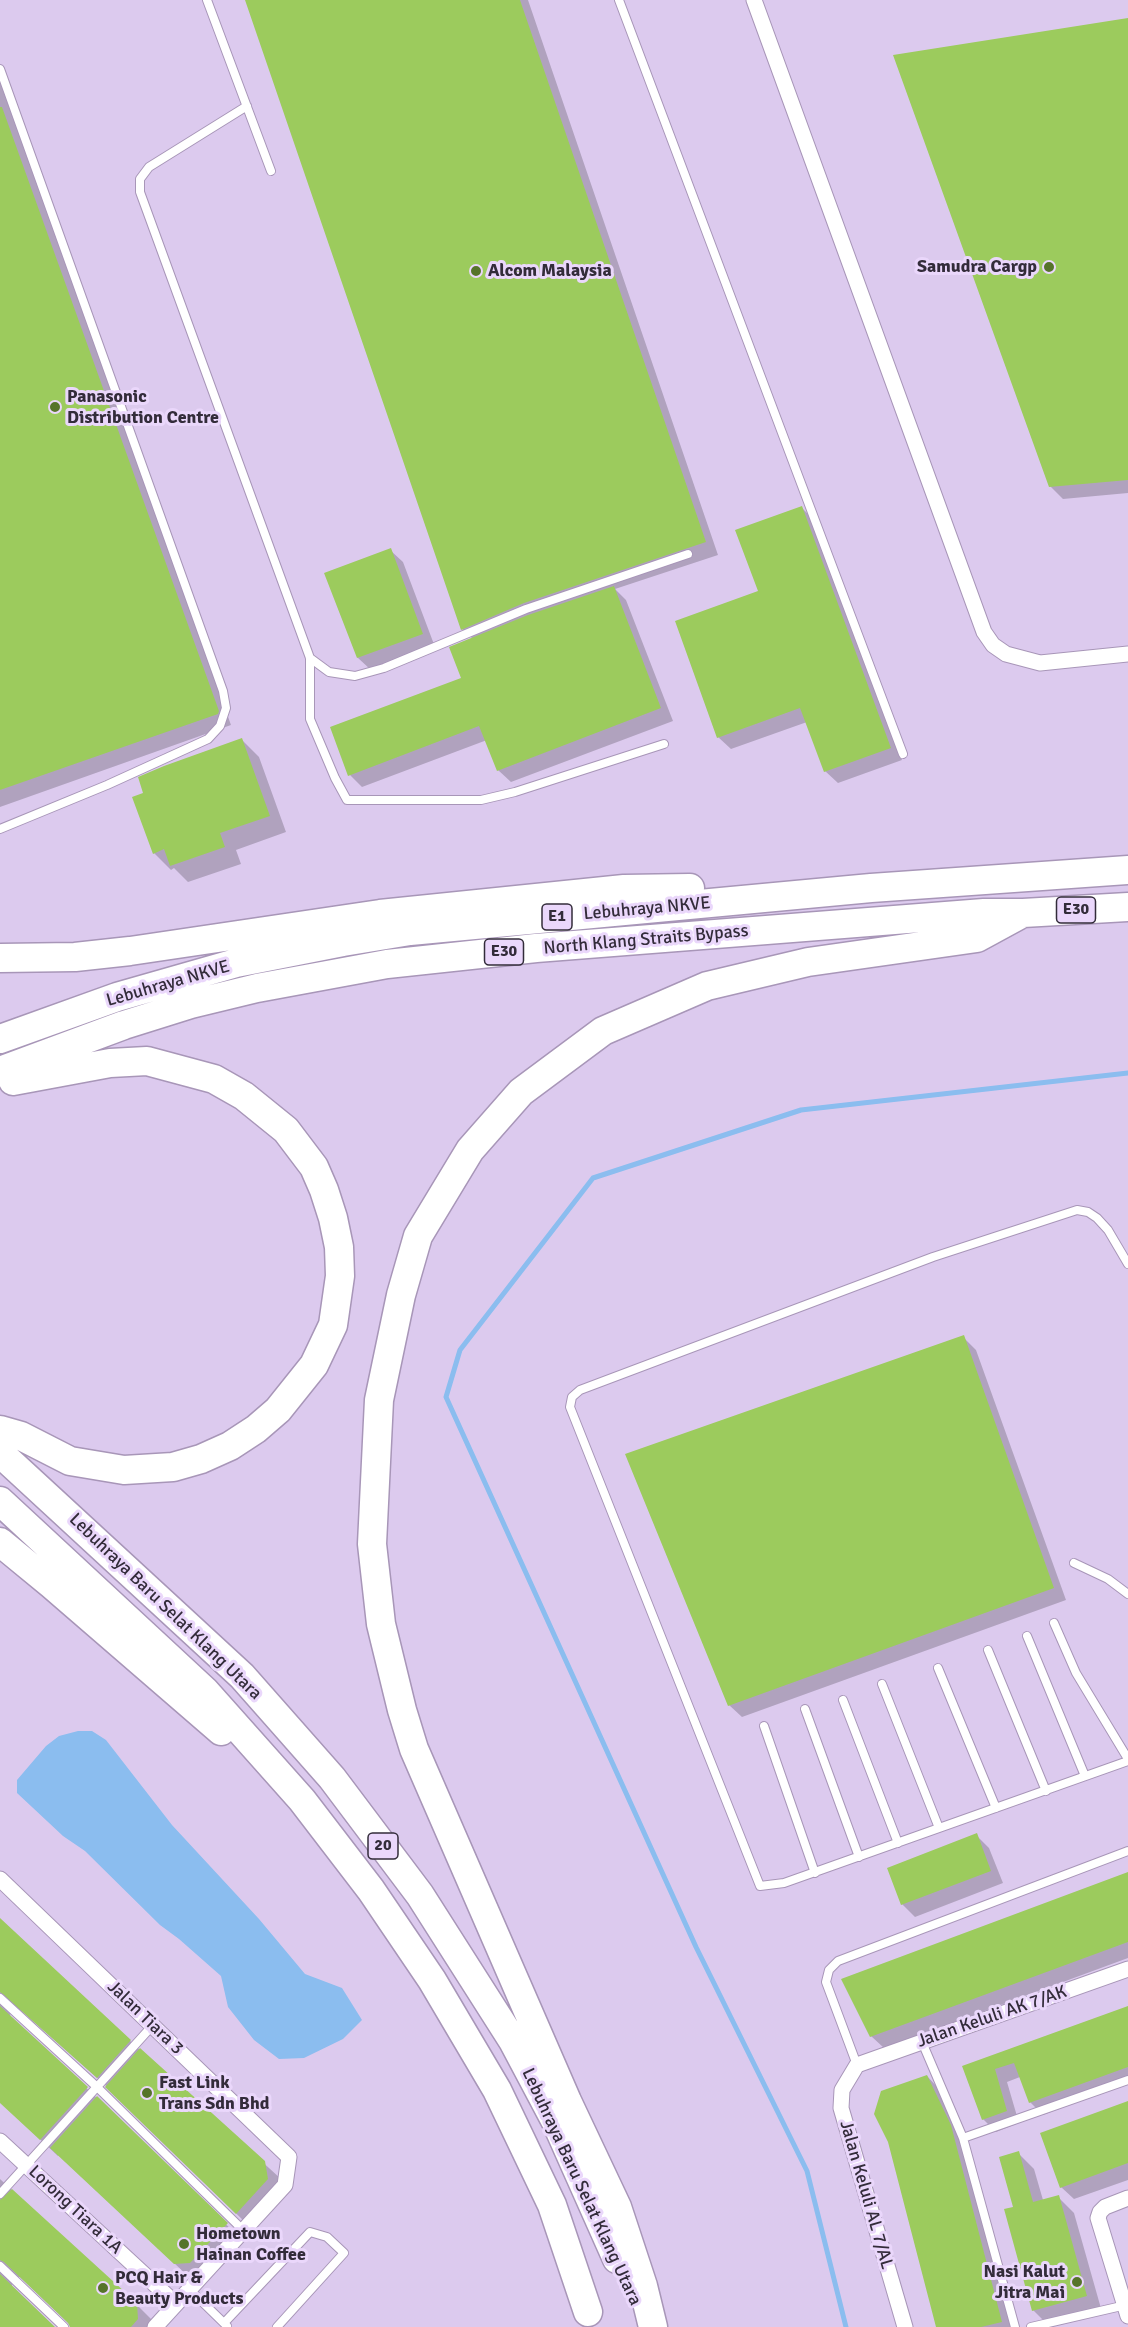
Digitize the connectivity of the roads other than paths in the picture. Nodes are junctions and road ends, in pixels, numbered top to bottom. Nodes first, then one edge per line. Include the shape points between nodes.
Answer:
1 (207, 0) edge
2 (619, 0) edge
3 (754, 0) edge
4 (0, 69) edge
5 (247, 106) junction
6 (271, 171) dead end
7 (688, 554) dead end
8 (1128, 654) edge
9 (310, 658) junction
10 (664, 744) dead end
11 (903, 754) dead end
12 (0, 829) edge
13 (1128, 870) edge
14 (871, 888) junction
15 (1128, 907) edge
16 (1023, 913) junction
17 (302, 926) junction
18 (0, 939) edge
19 (0, 958) edge
20 (0, 1039) edge
21 (0, 1071) edge
22 (0, 1084) edge
23 (1128, 1264) edge
24 (0, 1430) edge
25 (0, 1452) edge
26 (0, 1501) edge
27 (0, 1542) edge
28 (1074, 1563) dead end
29 (1128, 1594) edge
30 (1054, 1623) dead end
31 (1027, 1636) dead end
32 (988, 1650) dead end
33 (938, 1668) dead end
34 (882, 1684) dead end
35 (843, 1700) dead end
36 (805, 1709) dead end
37 (764, 1726) dead end
38 (1128, 1760) edge
39 (1085, 1776) junction
40 (1046, 1791) junction
41 (302, 1800) junction
42 (996, 1808) junction
43 (939, 1828) junction
44 (898, 1843) junction
45 (1128, 1851) edge
46 (859, 1857) junction
47 (815, 1873) junction
48 (0, 1879) edge
49 (1128, 1969) edge
50 (0, 1998) edge
51 (153, 2025) junction
52 (922, 2042) junction
53 (856, 2065) junction
54 (1128, 2080) edge
55 (97, 2087) junction
56 (963, 2138) junction
57 (0, 2140) edge
58 (26, 2165) junction
59 (0, 2194) edge
60 (1128, 2198) edge
61 (243, 2230) junction
62 (0, 2266) edge
63 (189, 2289) junction
64 (176, 2304) junction
65 (1127, 2308) edge
66 (588, 2312) dead end
67 (226, 2325) edge
68 (64, 2327) edge
69 (155, 2327) edge
70 (277, 2327) edge
71 (645, 2327) edge
72 (653, 2327) edge
73 (905, 2327) edge
74 (1015, 2327) edge
75 (1031, 2327) edge

1 - 5 lane
2 - 11 lane
3 - 8 street via 984,632 1006,654 1040,663
4 - 12 lane via 226,708 220,726 208,739
5 - 6 lane
5 - 9 lane via 148,167 140,179 140,192
7 - 9 lane via 526,609 384,668 355,676 329,672
9 - 10 lane via 310,719 347,800 481,800
13 - 14 highway, Lebuhraya NKVE / E1
14 - 17 highway via 624,889 380,914
14 - 20 highway, Lebuhraya NKVE / E1 via 478,923 343,942 236,963 117,997
15 - 16 highway, North Klang Straits Bypass / E30
16 - 21 highway, North Klang Straits Bypass / E30 via 536,948 387,964 191,1004
16 - 72 highway via 977,938 808,962 707,986 603,1031 521,1092 470,1150 418,1236 390,1343 379,1400 372,1544 381,1624 402,1710 419,1760 617,2207
17 - 18 highway
17 - 19 highway via 75,957
22 - 24 highway via 71,1069 147,1061 214,1079 244,1095 286,1130 314,1167 333,1218 340,1276 333,1325 314,1365 278,1410 256,1429 201,1460 173,1467 124,1470 70,1461 21,1436
23 - 47 lane via 1108,1230 1088,1212 1077,1210 922,1262 580,1390 573,1397 570,1407 760,1886 784,1884
25 - 71 highway, Lebuhraya Baru Selat Klang Utara / 20 via 242,1676 332,1778 420,1895 513,2041 556,2122
26 - 41 highway, Lebuhraya Baru Selat Klang Utara / 20 via 206,1691
27 - 41 highway
28 - 29 lane via 1108,1579
30 - 38 lane via 1076,1673
31 - 39 lane
32 - 40 lane
33 - 42 lane
34 - 43 lane
35 - 44 lane
36 - 46 lane
37 - 47 lane
38 - 39 lane
39 - 40 lane
40 - 42 lane
41 - 66 highway, Lebuhraya Baru Selat Klang Utara / 20 via 371,1890 426,1971 497,2090 552,2205
42 - 43 lane
43 - 44 lane
44 - 46 lane
45 - 53 lane via 838,1961 828,1970 826,1982
46 - 47 lane
48 - 51 street, Jalan Tiara 3
49 - 52 street, Jalan Keluli AK 7/AK
50 - 55 lane
51 - 55 lane
51 - 61 street, Jalan Tiara 3 via 289,2157 285,2185
52 - 53 street, Jalan Keluli AK 7/AK
52 - 56 lane
53 - 73 street, Jalan Keluli AL 7/AL via 842,2090 841,2108
54 - 56 lane
55 - 58 lane
55 - 61 lane
56 - 74 lane
57 - 58 street, Lorong Tiara 1A
58 - 59 lane
58 - 64 street, Lorong Tiara 1A
60 - 65 street via 1105,2207 1098,2218
61 - 63 street
62 - 68 lane
63 - 64 street
63 - 67 lane
64 - 69 street
65 - 75 lane
67 - 70 lane via 310,2232 327,2236 344,2253

